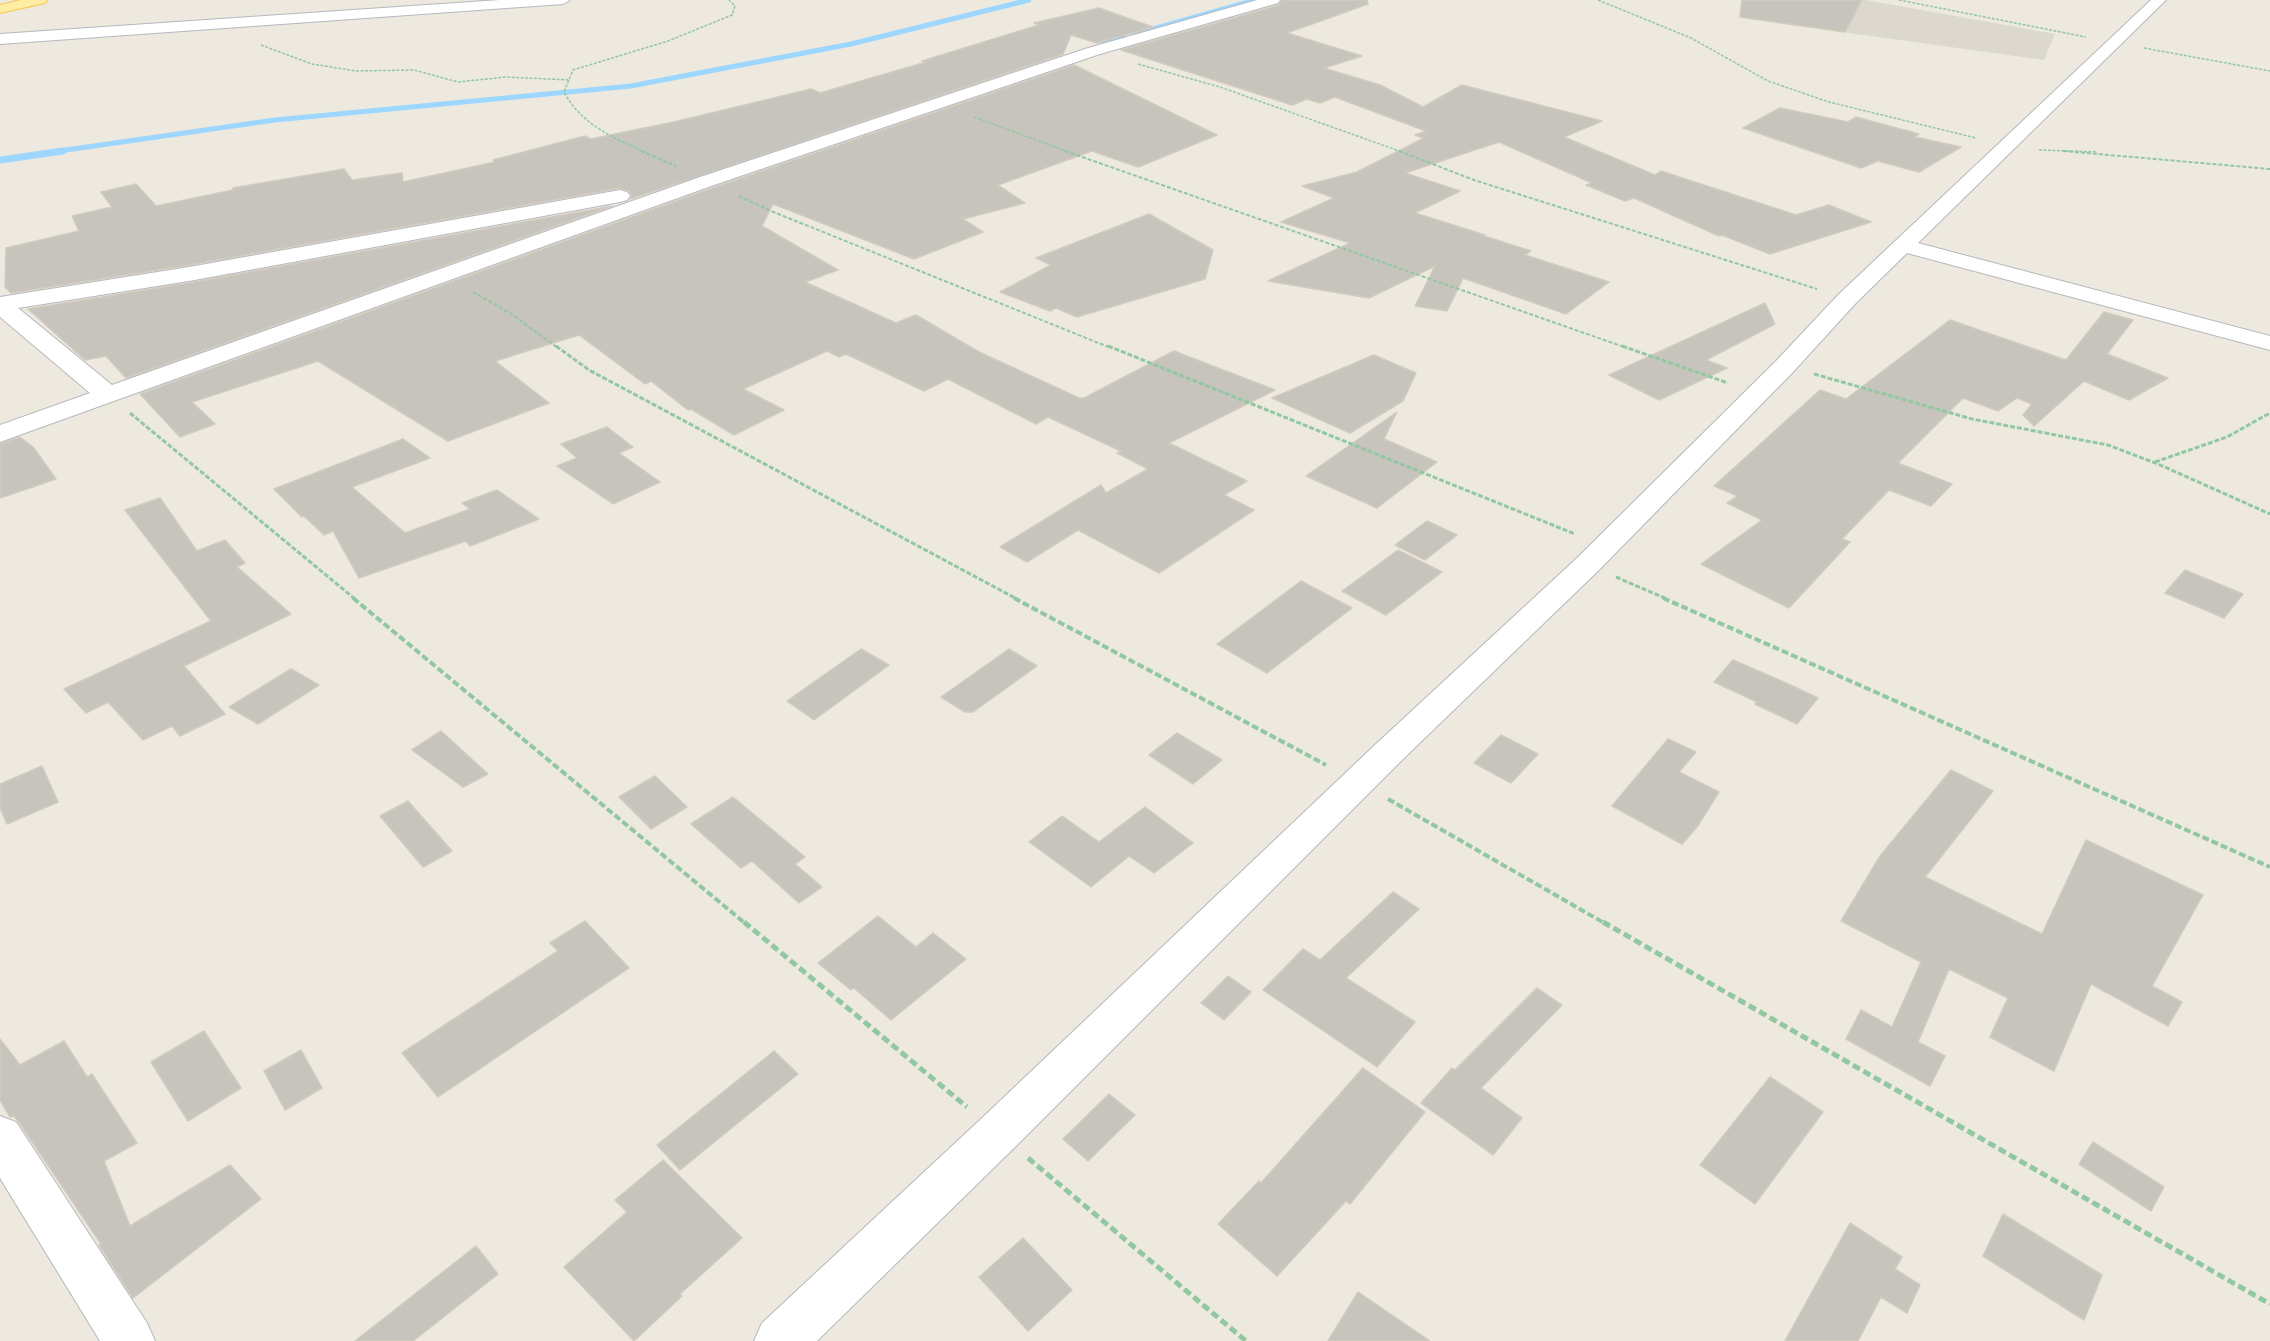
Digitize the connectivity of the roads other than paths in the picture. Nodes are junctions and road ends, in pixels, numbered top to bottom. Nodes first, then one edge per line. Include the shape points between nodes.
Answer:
1 (10, 0) edge
2 (40, 0) edge
3 (563, 0) edge
4 (1273, 0) edge
5 (2159, 0) edge
6 (0, 2) edge
7 (0, 9) edge
8 (0, 39) edge
9 (707, 181) junction
10 (1905, 246) junction
11 (0, 304) edge
12 (2270, 343) edge
13 (109, 396) junction
14 (0, 434) edge
15 (0, 1137) edge
16 (129, 1341) edge
17 (780, 1341) edge

1 - 6 main road
2 - 7 main road
3 - 8 street
4 - 9 street via 1094,51
5 - 10 street
9 - 11 street
9 - 13 street
10 - 12 street
10 - 17 street via 1847,299 1587,564
11 - 13 street
13 - 14 street
15 - 16 street

